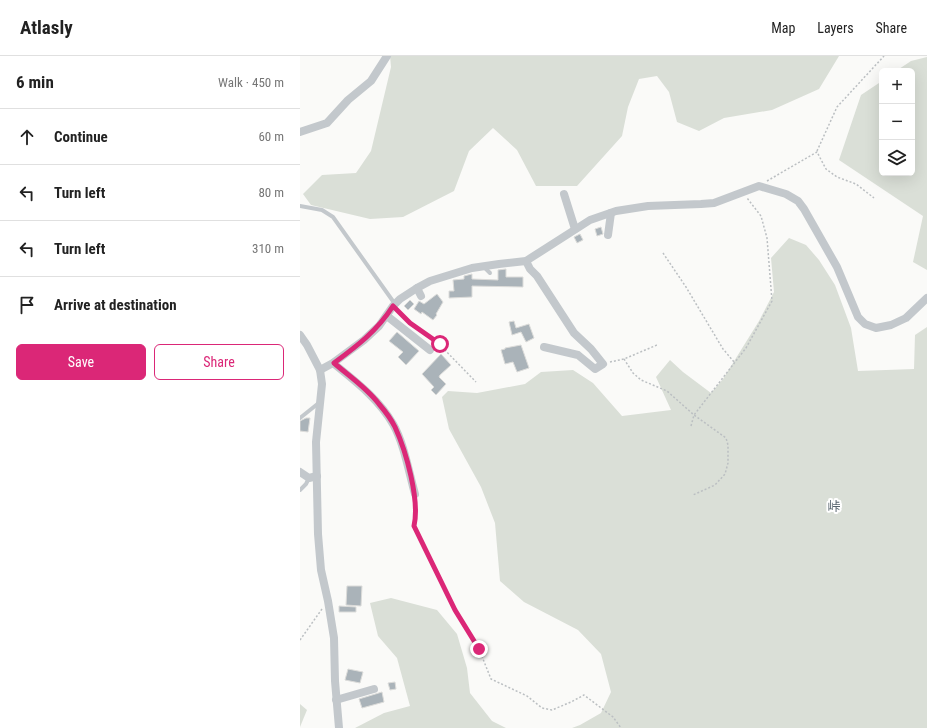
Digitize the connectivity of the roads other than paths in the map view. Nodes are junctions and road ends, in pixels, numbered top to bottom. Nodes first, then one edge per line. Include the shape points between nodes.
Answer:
1 (387, 56) edge
2 (300, 132) edge
3 (564, 194) dead end
4 (300, 206) edge
5 (611, 214) junction
6 (575, 229) junction
7 (608, 235) dead end
8 (526, 261) junction
9 (483, 267) junction
10 (490, 273) dead end
11 (417, 288) junction
12 (422, 296) dead end
13 (927, 298) edge
14 (394, 305) junction
15 (387, 316) junction
16 (300, 335) edge
17 (544, 346) dead end
18 (430, 350) dead end
19 (334, 363) junction
20 (320, 370) junction
21 (320, 402) junction
22 (300, 418) edge
23 (300, 472) edge
24 (313, 477) junction
25 (300, 490) edge
26 (415, 494) road end
27 (374, 689) dead end
28 (336, 700) junction
29 (339, 728) edge

1 - 2 street via 372,81 348,100 327,123
3 - 6 street
4 - 14 lane via 322,210 333,217
5 - 6 street via 590,220
5 - 7 street
5 - 13 street via 648,206 714,203 759,186 786,194 798,201 837,267 858,317 865,324 876,328 891,325 906,318
6 - 8 street
8 - 9 street
8 - 17 street via 574,333 603,364 595,369 578,355
9 - 10 lane
9 - 11 street via 430,281
11 - 12 street
11 - 14 street
14 - 15 street
15 - 18 street
15 - 19 street via 364,340
16 - 20 street
19 - 20 street
19 - 26 street via 379,403 392,422
20 - 21 street
21 - 22 lane
21 - 24 street
23 - 24 street
24 - 25 lane
24 - 28 street via 321,570 334,638
27 - 28 street
28 - 29 street

